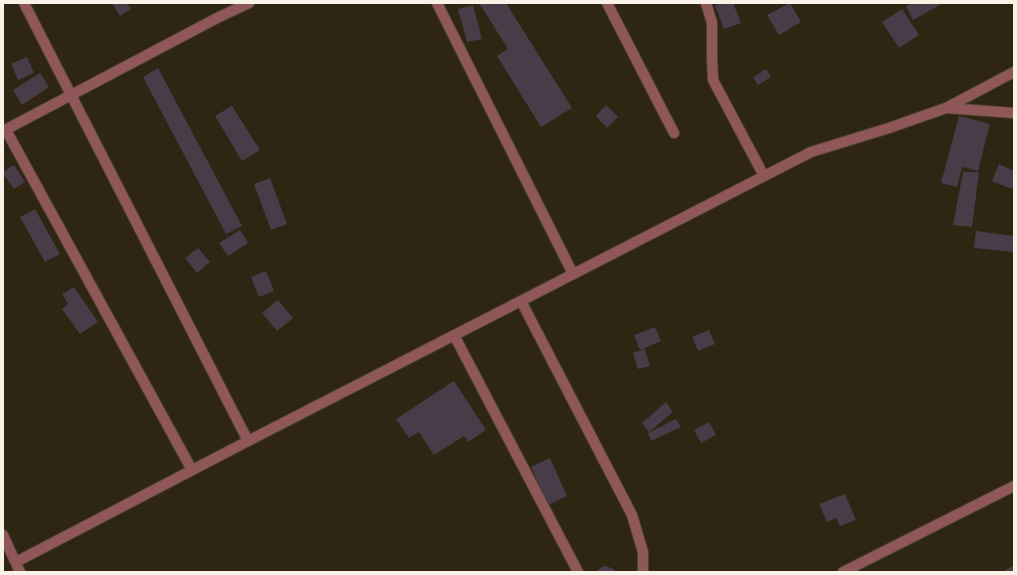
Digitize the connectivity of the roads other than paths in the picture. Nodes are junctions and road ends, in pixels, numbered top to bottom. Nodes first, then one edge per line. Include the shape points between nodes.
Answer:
1 (24, 3) edge
2 (249, 3) edge
3 (437, 3) edge
4 (607, 3) edge
5 (706, 3) edge
6 (1014, 72) edge
7 (71, 95) junction
8 (946, 108) junction
9 (1014, 113) edge
10 (4, 131) edge
11 (674, 133) dead end
12 (764, 176) junction
13 (573, 274) junction
14 (521, 301) junction
15 (454, 335) junction
16 (248, 440) junction
17 (192, 470) junction
18 (1014, 486) edge
19 (3, 536) edge
20 (16, 562) junction
21 (20, 572) edge
22 (578, 572) edge
23 (643, 572) edge
24 (843, 572) edge

1 - 7 street
2 - 7 street
3 - 13 street
4 - 11 street
5 - 12 street via 712,23 713,80
6 - 8 street
7 - 10 street
7 - 16 street
8 - 9 street
8 - 12 street via 811,152
10 - 17 street
12 - 13 street
13 - 14 street
14 - 15 street
14 - 23 street via 632,514 643,552
15 - 16 street
15 - 22 street
16 - 17 street
17 - 20 street
18 - 24 street
19 - 20 street
20 - 21 street

